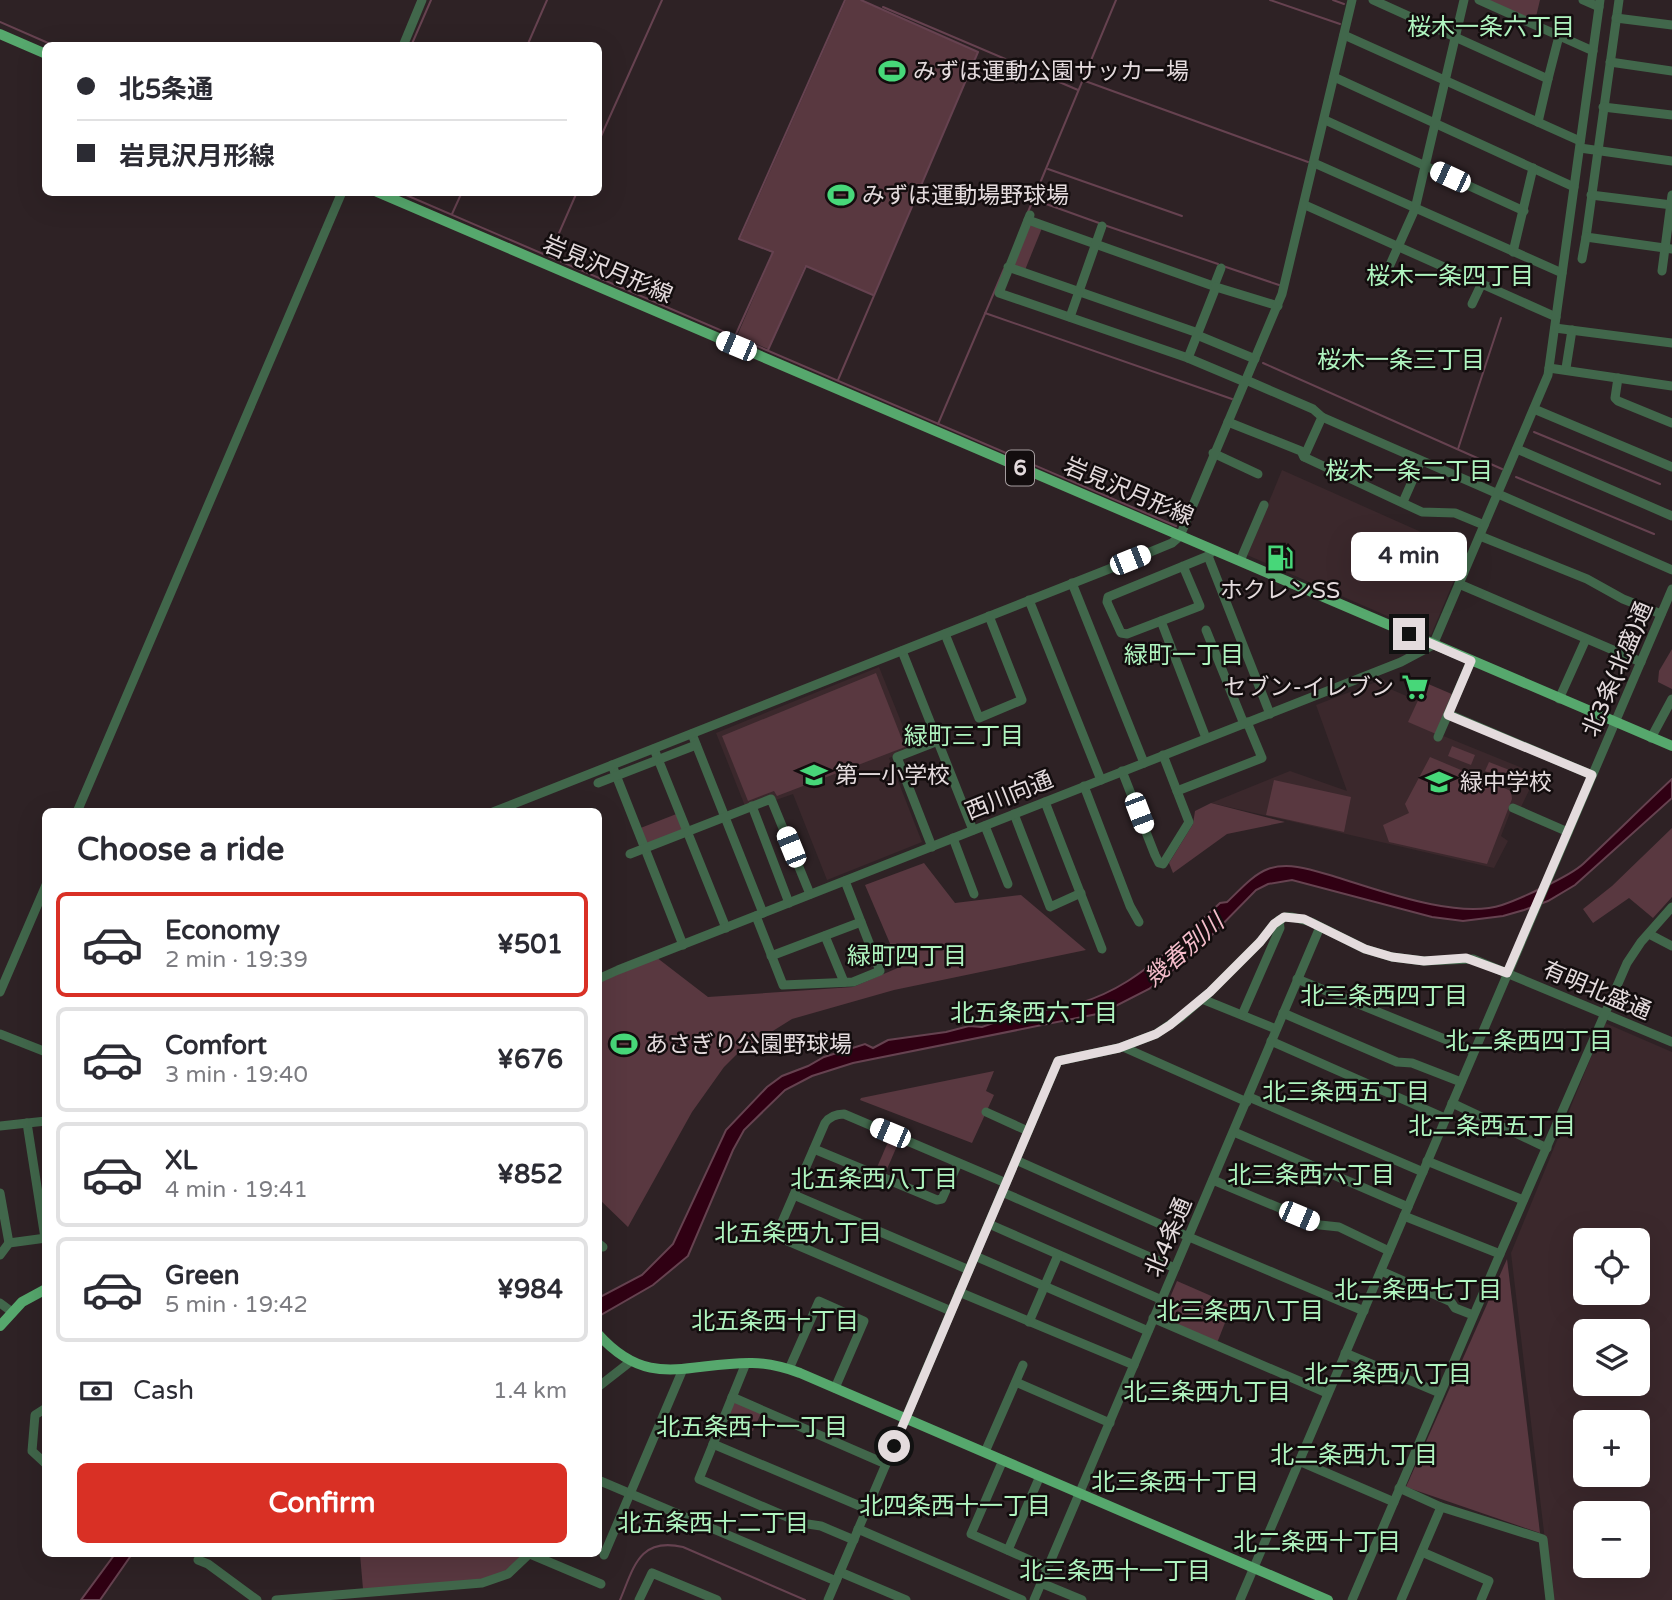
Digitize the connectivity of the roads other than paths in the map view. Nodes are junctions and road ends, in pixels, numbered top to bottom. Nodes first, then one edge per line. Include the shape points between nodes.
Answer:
1 (422, 0) edge
2 (1352, 0) edge
3 (1373, 0) edge
4 (1464, 0) edge
5 (1479, 0) edge
6 (1583, 0) edge
7 (1619, 0) edge
8 (1599, 4) edge
9 (1616, 18) junction
10 (1672, 25) edge
11 (0, 34) edge
12 (1344, 34) junction
13 (1559, 36) junction
14 (1456, 37) junction
15 (404, 42) edge
16 (1593, 51) junction
17 (42, 52) edge
18 (1610, 62) junction
19 (1672, 71) edge
20 (1334, 77) junction
21 (1445, 79) junction
22 (1548, 79) junction
23 (1603, 107) junction
24 (1672, 115) edge
25 (1325, 120) junction
26 (1435, 122) junction
27 (1538, 122) junction
28 (1580, 145) junction
29 (1597, 150) junction
30 (1672, 161) edge
31 (1314, 163) junction
32 (1426, 166) junction
33 (1533, 168) junction
34 (1574, 187) junction
35 (1591, 195) junction
36 (340, 196) edge
37 (386, 196) edge
38 (1672, 202) edge
39 (1305, 205) junction
40 (1415, 209) junction
41 (1524, 211) junction
42 (1101, 226) dead end
43 (1586, 237) junction
44 (1095, 244) junction
45 (1398, 248) junction
46 (1668, 249) edge
47 (1513, 252) junction
48 (1582, 259) dead end
49 (1008, 267) junction
50 (1389, 267) dead end
51 (1221, 268) dead end
52 (1662, 271) dead end
53 (1562, 273) junction
54 (1481, 285) junction
55 (1215, 287) junction
56 (1078, 292) junction
57 (1472, 304) dead end
58 (1278, 306) junction
59 (1070, 317) junction
60 (1556, 317) junction
61 (1555, 328) junction
62 (1572, 330) junction
63 (1197, 334) junction
64 (1672, 344) edge
65 (1188, 358) junction
66 (1255, 359) junction
67 (1549, 368) junction
68 (1566, 368) junction
69 (1618, 378) junction
70 (1246, 381) junction
71 (1672, 386) edge
72 (1534, 408) junction
73 (1322, 417) junction
74 (1228, 422) junction
75 (1672, 423) edge
76 (1517, 449) junction
77 (1213, 453) junction
78 (1304, 457) junction
79 (1421, 461) junction
80 (1672, 467) edge
81 (1258, 474) dead end
82 (1498, 493) junction
83 (1403, 502) junction
84 (1264, 505) dead end
85 (1672, 516) edge
86 (1484, 525) junction
87 (1180, 536) junction
88 (1480, 536) junction
89 (1210, 553) junction
90 (1240, 561) junction
91 (1183, 566) junction
92 (1672, 570) edge
93 (1072, 583) junction
94 (1459, 584) junction
95 (1672, 589) edge
96 (1029, 600) junction
97 (1661, 614) junction
98 (989, 616) junction
99 (1161, 621) junction
100 (1206, 630) dead end
101 (945, 634) junction
102 (1586, 639) junction
103 (1433, 645) junction
104 (902, 651) junction
105 (1471, 661) junction
106 (1641, 662) junction
107 (1559, 699) junction
108 (1672, 699) edge
109 (1270, 713) junction
110 (1448, 715) junction
111 (1245, 723) junction
112 (1615, 723) junction
113 (692, 734) junction
114 (1438, 737) dead end
115 (1206, 738) junction
116 (1651, 738) junction
117 (938, 741) junction
118 (696, 745) junction
119 (1667, 745) edge
120 (654, 749) junction
121 (1163, 755) junction
122 (658, 760) junction
123 (1144, 763) junction
124 (612, 765) junction
125 (1122, 771) junction
126 (1592, 775) junction
127 (616, 777) junction
128 (1101, 780) junction
129 (598, 783) dead end
130 (1084, 786) junction
131 (1177, 791) junction
132 (1045, 802) junction
133 (752, 806) junction
134 (79, 808) edge
135 (503, 808) edge
136 (1513, 808) dead end
137 (1014, 814) junction
138 (725, 817) junction
139 (985, 826) junction
140 (974, 830) junction
141 (687, 832) junction
142 (1568, 832) junction
143 (953, 838) junction
144 (932, 846) junction
145 (645, 848) junction
146 (631, 854) dead end
147 (845, 881) junction
148 (1008, 884) dead end
149 (1081, 893) junction
150 (42, 894) edge
151 (810, 894) junction
152 (974, 894) dead end
153 (789, 903) junction
154 (1672, 907) edge
155 (760, 914) junction
156 (1279, 920) junction
157 (861, 922) junction
158 (1139, 922) dead end
159 (1320, 927) junction
160 (726, 928) junction
161 (1649, 934) junction
162 (825, 936) junction
163 (683, 944) junction
164 (1672, 946) edge
165 (1102, 949) dead end
166 (771, 956) junction
167 (1507, 973) junction
168 (602, 977) edge
169 (1297, 979) junction
170 (844, 982) junction
171 (0, 992) edge
172 (1202, 999) junction
173 (1283, 1013) junction
174 (1604, 1013) junction
175 (1242, 1015) junction
176 (1276, 1029) junction
177 (0, 1034) edge
178 (1271, 1041) junction
179 (1672, 1042) edge
180 (1123, 1047) junction
181 (42, 1050) edge
182 (1474, 1051) junction
183 (1461, 1082) junction
184 (1248, 1099) junction
185 (1452, 1103) junction
186 (985, 1112) dead end
187 (1446, 1118) junction
188 (42, 1121) edge
189 (27, 1123) junction
190 (0, 1126) edge
191 (1028, 1131) junction
192 (1234, 1132) junction
193 (1547, 1148) junction
194 (814, 1149) junction
195 (1016, 1160) junction
196 (1427, 1161) junction
197 (958, 1163) junction
198 (1423, 1172) junction
199 (1213, 1180) junction
200 (1004, 1187) junction
201 (0, 1193) edge
202 (794, 1195) junction
203 (1523, 1200) junction
204 (1406, 1211) junction
205 (42, 1219) edge
206 (989, 1224) junction
207 (1189, 1237) junction
208 (42, 1238) edge
209 (9, 1243) junction
210 (1389, 1251) junction
211 (1500, 1254) junction
212 (0, 1255) edge
213 (1058, 1255) junction
214 (975, 1256) junction
215 (1175, 1268) junction
216 (969, 1270) junction
217 (1381, 1271) junction
218 (1045, 1286) junction
219 (42, 1291) edge
220 (959, 1292) junction
221 (1161, 1300) junction
222 (0, 1303) edge
223 (951, 1311) junction
224 (1364, 1311) junction
225 (12, 1312) junction
226 (1473, 1315) junction
227 (1153, 1318) junction
228 (1029, 1322) junction
229 (0, 1326) edge
230 (1148, 1331) junction
231 (602, 1338) edge
232 (1345, 1353) junction
233 (630, 1362) junction
234 (746, 1363) junction
235 (1023, 1365) dead end
236 (1134, 1365) junction
237 (683, 1369) junction
238 (789, 1369) junction
239 (1016, 1382) junction
240 (602, 1384) edge
241 (835, 1388) junction
242 (1440, 1393) junction
243 (1328, 1394) junction
244 (732, 1397) junction
245 (42, 1411) edge
246 (905, 1418) junction
247 (1110, 1423) junction
248 (713, 1444) junction
249 (985, 1452) junction
250 (42, 1459) edge
251 (1003, 1460) junction
252 (1298, 1461) junction
253 (886, 1464) junction
254 (1040, 1476) junction
255 (602, 1482) edge
256 (1399, 1488) junction
257 (1079, 1493) junction
258 (631, 1494) junction
259 (1394, 1502) junction
260 (1441, 1507) junction
261 (867, 1509) junction
262 (858, 1529) junction
263 (854, 1539) junction
264 (1008, 1550) junction
265 (1422, 1552) junction
266 (604, 1555) dead end
267 (526, 1557) edge
268 (536, 1557) edge
269 (198, 1560) dead end
270 (1048, 1568) junction
271 (1253, 1568) junction
272 (838, 1576) junction
273 (1041, 1583) junction
274 (601, 1584) dead end
275 (257, 1600) edge
276 (276, 1600) edge
277 (639, 1600) edge
278 (716, 1600) edge
279 (828, 1600) edge
280 (906, 1600) edge
281 (1022, 1600) edge
282 (1034, 1600) edge
283 (1082, 1600) edge
284 (1240, 1600) edge
285 (1328, 1600) edge
286 (1352, 1600) edge
287 (1401, 1600) edge
288 (1481, 1600) edge
289 (1550, 1600) edge

1 - 15 street
2 - 12 street
3 - 14 street
4 - 14 street
5 - 13 street
6 - 8 street
7 - 9 street
8 - 16 street
9 - 10 street
9 - 18 street
11 - 17 main road
12 - 20 street
12 - 21 street
13 - 16 street
13 - 22 street
14 - 21 street
14 - 22 street
16 - 28 street
18 - 19 street
18 - 23 street
20 - 25 street
20 - 26 street
21 - 26 street
21 - 27 street
22 - 27 street
23 - 24 street
23 - 29 street
25 - 31 street
25 - 32 street
26 - 32 street
26 - 33 street
27 - 28 street
28 - 29 street
28 - 34 street
29 - 30 street
29 - 35 street
31 - 39 street
31 - 40 street
32 - 40 street
32 - 41 street
33 - 34 street
33 - 41 street
34 - 53 street
35 - 38 street
35 - 43 street
36 - 134 street
37 - 87 main road, 岩見沢月形線 / 6
38 - 46 street
39 - 45 street
39 - 58 street
40 - 45 street
40 - 47 street
41 - 47 street
42 - 44 street
43 - 46 street
43 - 48 street
44 - 49 street via 1029,218
44 - 55 street
44 - 56 street
45 - 50 street
45 - 54 street
46 - 52 street
47 - 53 street
49 - 56 street
49 - 59 street via 999,293
51 - 55 street
53 - 60 street
54 - 57 street
54 - 60 street
55 - 58 street
55 - 63 street
56 - 59 street
56 - 63 street
58 - 66 street
59 - 65 street
60 - 61 street
61 - 62 street
61 - 67 street
62 - 64 street
62 - 68 street
63 - 65 street
63 - 66 street
65 - 70 street
66 - 70 street
67 - 68 street
67 - 72 street
68 - 69 street
69 - 71 street
69 - 75 street via 1618,401
70 - 73 street
70 - 74 street
72 - 76 street
72 - 80 street
73 - 78 street
73 - 79 street
74 - 77 street
74 - 78 street
76 - 82 street
76 - 85 street
77 - 81 street
77 - 87 street
78 - 83 street
79 - 82 street
79 - 83 street
82 - 86 street
82 - 92 street
83 - 86 street via 1422,512 1455,513
84 - 90 street
86 - 88 street
87 - 89 main road, 岩見沢月形線 / 6
87 - 93 street
88 - 94 street
88 - 97 street
89 - 90 main road, 岩見沢月形線 / 6
89 - 91 street
89 - 109 street
90 - 103 main road, 岩見沢月形線 / 6
91 - 99 street via 1200,606
91 - 99 street via 1108,597 1121,634
93 - 96 street
93 - 123 street
94 - 102 street
94 - 103 street
95 - 97 street, 北3条(北盛)通
96 - 98 street
96 - 128 street
97 - 106 street, 北3条(北盛)通
98 - 101 street
98 - 101 street via 1022,700 979,718
99 - 115 street
100 - 111 street
101 - 104 street
102 - 106 street
102 - 107 street
103 - 105 main road, 岩見沢月形線 / 6
103 - 109 street, 西川向通
104 - 113 street
104 - 117 street
105 - 107 main road, 岩見沢月形線 / 6
105 - 110 street
106 - 112 street, 北3条(北盛)通
107 - 112 main road, 岩見沢月形線 / 6
108 - 116 street
109 - 111 street, 西川向通
110 - 114 street
110 - 126 street
111 - 115 street, 西川向通
111 - 131 street via 1262,758
112 - 116 main road, 岩見沢月形線 / 6
112 - 126 street, 北3条(北盛)通
113 - 118 street
113 - 120 street
115 - 121 street, 西川向通
116 - 119 main road, 岩見沢月形線 / 6
117 - 140 street
117 - 144 street via 897,757
118 - 122 street
118 - 138 street
120 - 122 street
120 - 124 street
121 - 123 street, 西川向通
121 - 131 street
122 - 127 street
122 - 141 street
123 - 125 street, 西川向通
124 - 127 street
124 - 135 street
125 - 128 street, 西川向通
125 - 131 street via 1155,855 1163,864 1189,822
126 - 142 street, 北3条(北盛)通
127 - 129 street
127 - 145 street
128 - 130 street, 西川向通
130 - 132 street, 西川向通
130 - 158 street
132 - 137 street, 西川向通
132 - 149 street
133 - 138 street
133 - 151 street via 771,799
133 - 153 street
136 - 142 street
137 - 139 street, 西川向通
137 - 149 street via 1050,906
138 - 141 street
138 - 155 street
139 - 140 street, 西川向通
139 - 148 street
140 - 143 street, 西川向通
141 - 145 street
141 - 160 street
142 - 167 street, 北3条(北盛)通
143 - 144 street, 西川向通
143 - 152 street
144 - 147 street, 西川向通
145 - 146 street
145 - 163 street
147 - 151 street, 西川向通
147 - 157 street
149 - 165 street
150 - 171 street
151 - 153 street, 西川向通
153 - 155 street, 西川向通
154 - 161 street
155 - 160 street, 西川向通
155 - 166 street
156 - 159 street, 有明北盛通 via 1292,916
156 - 172 street
156 - 175 street via 1280,928
157 - 162 street
157 - 170 street via 880,971
159 - 167 street, 有明北盛通 via 1392,957 1424,961 1466,958
159 - 169 street, 北4条通
160 - 163 street, 西川向通
161 - 164 street
161 - 174 street via 1628,963
162 - 166 street
162 - 170 street
163 - 168 street, 西川向通
166 - 170 street via 783,985
167 - 174 street, 有明北盛通
167 - 182 street
169 - 173 street, 北4条通
169 - 182 street
172 - 175 street
172 - 180 street via 1156,1034
173 - 176 street, 北4条通
173 - 183 street via 1397,1062 1412,1063
174 - 179 street, 有明北盛通
174 - 193 street
175 - 176 street
176 - 178 street, 北4条通
177 - 181 street
178 - 184 street, 北4条通
178 - 187 street
180 - 184 street
180 - 191 street via 1058,1061
182 - 183 street
183 - 185 street
184 - 192 street, 北4条通
184 - 198 street
185 - 187 street
185 - 193 street
186 - 191 street
187 - 196 street
188 - 189 street
189 - 190 street
189 - 205 street
191 - 195 street
192 - 199 street, 北4条通
192 - 204 street
193 - 203 street
194 - 197 street via 828,1118 844,1114
194 - 197 street via 937,1200 942,1199
194 - 202 street
195 - 200 street
195 - 207 street
196 - 198 street
196 - 203 street
197 - 200 street
198 - 204 street
199 - 207 street, 北4条通
199 - 210 street via 1320,1225 1339,1227
200 - 206 street
200 - 215 street
201 - 209 street
202 - 216 street
202 - 223 street via 776,1236
203 - 211 street
204 - 210 street
204 - 211 street
206 - 213 street
206 - 214 street
207 - 215 street, 北4条通
207 - 224 street
208 - 209 street
209 - 212 street
210 - 217 street
211 - 226 street
213 - 218 street
213 - 221 street
214 - 216 street
214 - 218 street
215 - 221 street, 北4条通
216 - 220 street
217 - 224 street
217 - 226 street
218 - 228 street
218 - 230 street
219 - 225 main road
220 - 223 street
220 - 228 street
221 - 227 street, 北4条通
222 - 225 street
223 - 246 street
224 - 232 street
225 - 229 main road
226 - 242 street
227 - 230 street, 北4条通
227 - 243 street
228 - 236 street
230 - 236 street, 北4条通
231 - 233 main road
232 - 242 street
232 - 243 street
233 - 237 main road via 655,1370
233 - 240 street
234 - 237 main road
234 - 238 main road
234 - 244 street
235 - 239 street
236 - 247 street, 北4条通
237 - 258 street
238 - 241 main road
238 - 241 street via 819,1301 864,1321
239 - 247 street
239 - 249 street
241 - 246 main road
242 - 256 street
243 - 252 street
244 - 248 street
244 - 253 street
245 - 250 street via 35,1415 32,1451
246 - 249 main road
246 - 253 street
247 - 257 street, 北4条通
248 - 261 street
248 - 263 street via 699,1479 800,1523
249 - 251 main road
251 - 254 main road
251 - 264 street via 971,1534
252 - 259 street
252 - 271 street
253 - 261 street
254 - 257 main road
254 - 264 street
255 - 258 street
256 - 259 street
256 - 260 street
257 - 270 street, 北4条通
257 - 271 main road
258 - 266 street
258 - 272 street
259 - 286 street
260 - 265 street
260 - 289 street via 1544,1539
261 - 262 street
262 - 263 street
262 - 281 street
263 - 272 street
264 - 270 street
265 - 287 street
265 - 288 street via 1489,1581
267 - 276 street via 508,1574 482,1583
268 - 274 street
269 - 275 street
270 - 273 street, 北4条通
271 - 284 street
271 - 285 main road
272 - 279 street
272 - 280 street
273 - 282 street, 北4条通
273 - 283 street
277 - 278 street via 652,1573

